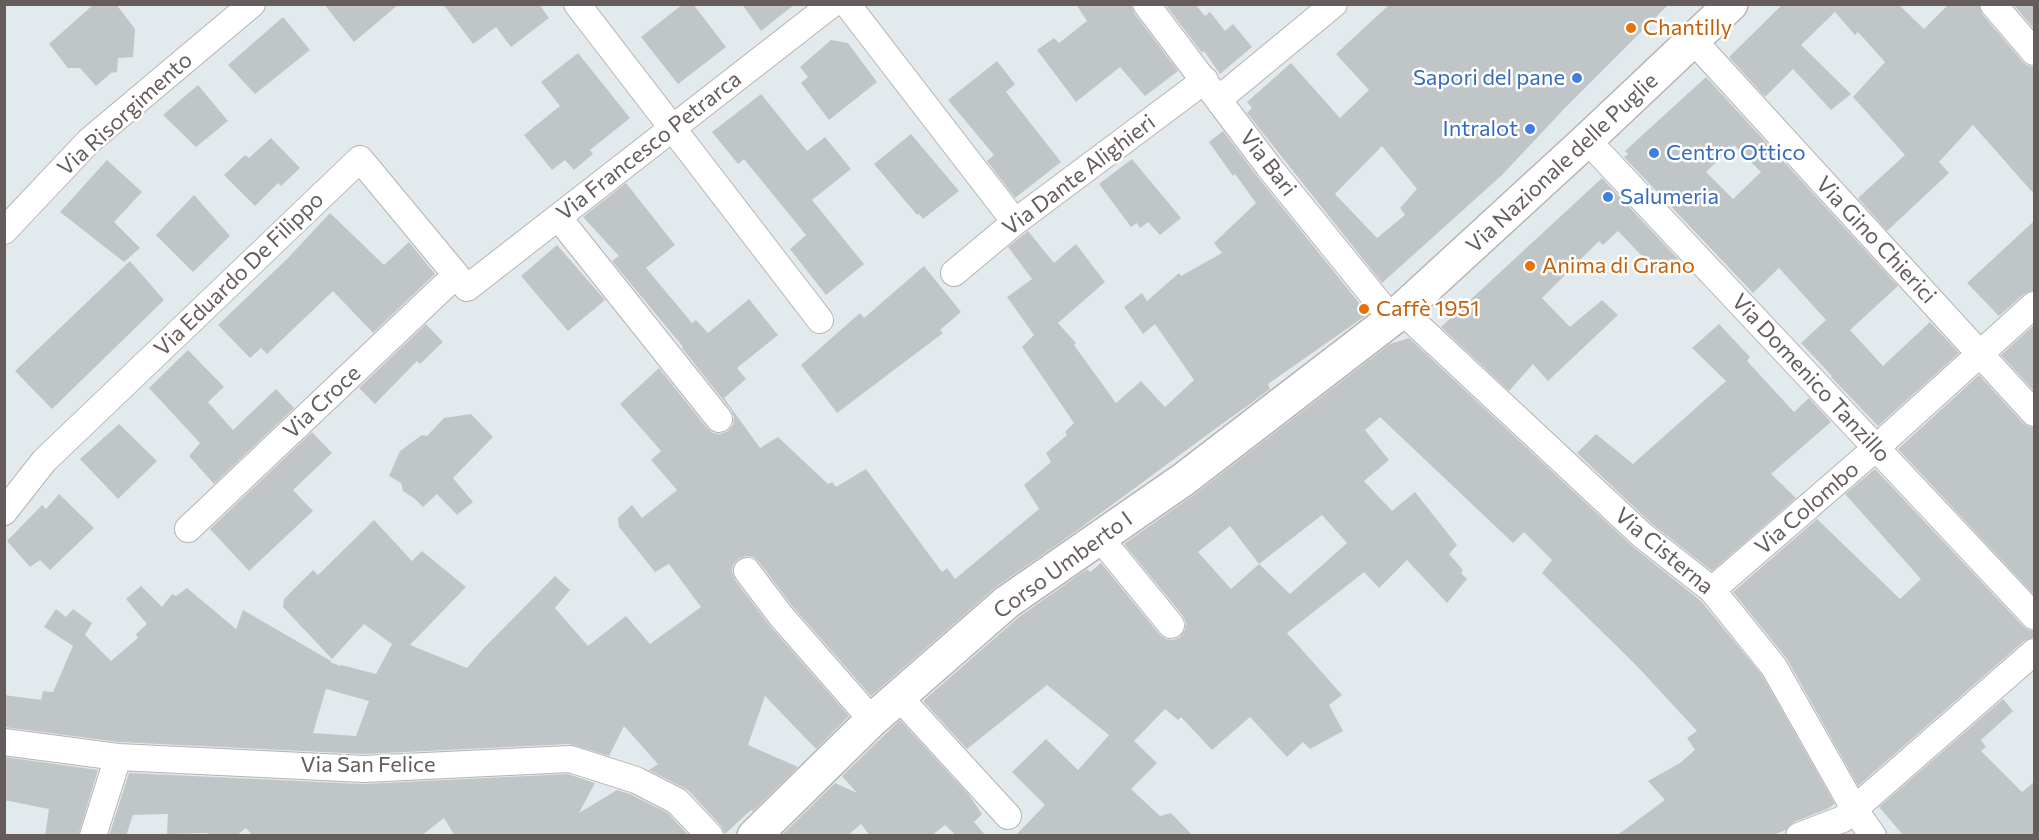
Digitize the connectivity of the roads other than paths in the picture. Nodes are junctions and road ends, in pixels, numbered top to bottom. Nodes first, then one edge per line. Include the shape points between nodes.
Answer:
1 (252, 4) edge
2 (577, 4) edge
3 (832, 4) edge
4 (847, 4) edge
5 (1146, 4) edge
6 (1334, 4) edge
7 (1731, 4) edge
8 (1993, 4) edge
9 (1693, 40) junction
10 (2034, 52) edge
11 (1212, 90) junction
12 (674, 128) junction
13 (1587, 140) junction
14 (558, 217) junction
15 (1015, 222) junction
16 (4, 231) edge
17 (954, 273) dead end
18 (461, 282) junction
19 (2034, 305) edge
20 (1397, 315) junction
21 (820, 320) dead end
22 (1980, 354) junction
23 (2034, 413) edge
24 (719, 419) dead end
25 (1876, 448) junction
26 (4, 512) edge
27 (188, 529) dead end
28 (1100, 538) junction
29 (747, 570) dead end
30 (1712, 590) junction
31 (2034, 616) edge
32 (1171, 626) dead end
33 (2034, 652) edge
34 (898, 696) junction
35 (872, 720) junction
36 (4, 742) edge
37 (118, 757) junction
38 (1855, 810) junction
39 (1008, 816) dead end
40 (93, 836) edge
41 (710, 836) edge
42 (754, 836) edge
43 (1799, 836) edge
44 (1873, 836) edge

1 - 16 street, Via Risorgimento via 88,141
2 - 12 street
3 - 12 street, Via Francesco Petrarca
4 - 15 street
5 - 11 street, Via Bari
6 - 11 street, Via Dante Alighieri
7 - 9 main road, Via Nazionale delle Puglie
8 - 10 street
9 - 13 main road, Via Nazionale delle Puglie
9 - 22 street, Via Gino Chierici
11 - 15 street, Via Dante Alighieri
11 - 20 street, Via Bari via 1269,167
12 - 14 street, Via Francesco Petrarca
12 - 21 street
13 - 20 main road, Via Nazionale delle Puglie
13 - 25 street, Via Domenico Tanzillo
14 - 18 street, Via Francesco Petrarca
14 - 24 street
15 - 17 street, Via Dante Alighieri
18 - 26 street, Via Eduardo De Filippo via 360,159 44,461
18 - 27 street, Via Croce
19 - 22 street, Via Colombo
20 - 28 main road, Corso Umberto I via 1184,479
20 - 30 street, Via Cisterna via 1642,535
22 - 23 street, Via Gino Chierici
22 - 25 street, Via Colombo
25 - 30 street, Via Colombo
25 - 31 street, Via Domenico Tanzillo
28 - 32 street
28 - 34 main road, Corso Umberto I via 1007,602
29 - 35 street via 781,616
30 - 38 street, Via Cisterna via 1774,667
33 - 38 street
34 - 35 main road, Corso Umberto I
34 - 39 street
35 - 42 main road, Corso Umberto I
36 - 37 street, Via San Felice
37 - 40 street
37 - 41 street, Via San Felice via 364,770 570,759 636,780 677,801
38 - 43 street via 1843,819
38 - 44 street, Via Cisterna

